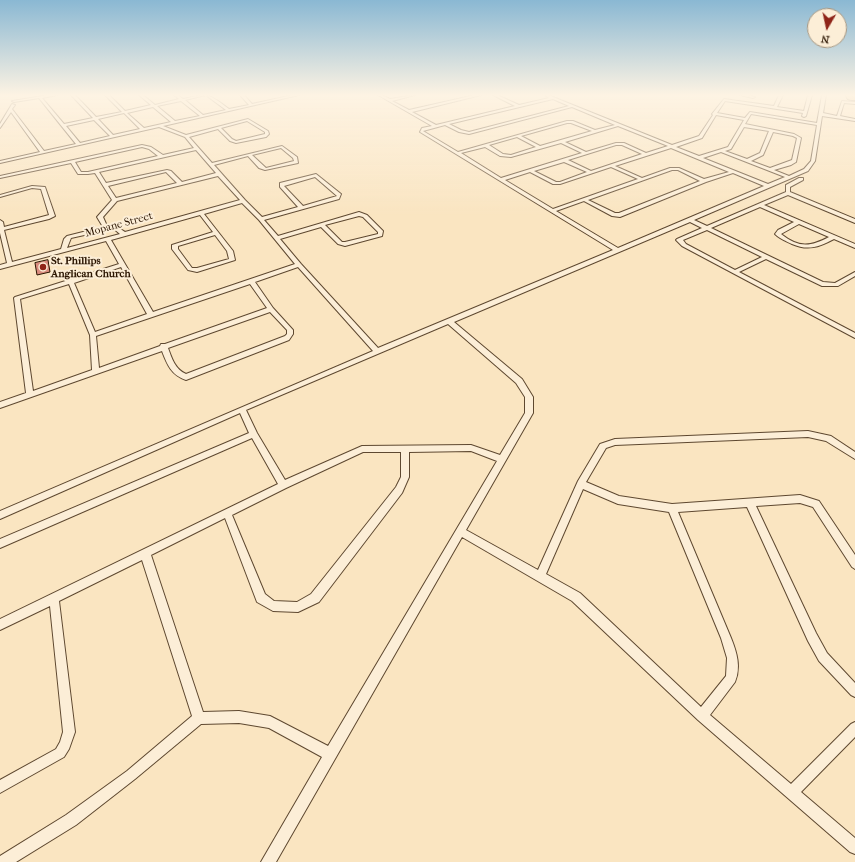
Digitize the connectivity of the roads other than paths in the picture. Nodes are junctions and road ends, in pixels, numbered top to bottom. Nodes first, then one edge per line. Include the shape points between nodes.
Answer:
1 (30, 135) edge
2 (72, 135) edge
3 (116, 135) edge
4 (226, 135) edge
5 (266, 135) edge
6 (428, 135) edge
7 (584, 135) edge
8 (643, 135) edge
9 (702, 135) edge
10 (737, 135) edge
11 (769, 135) edge
12 (792, 135) edge
13 (816, 135) edge
14 (112, 136) joint
15 (186, 136) edge
16 (517, 136) joint
17 (562, 142) junction
18 (79, 144) junction
19 (485, 145) junction
20 (671, 147) junction
21 (540, 148) junction
22 (196, 149) junction
23 (722, 151) junction
24 (43, 153) junction
25 (457, 153) junction
26 (585, 153) junction
27 (0, 154) edge
28 (646, 154) junction
29 (249, 155) junction
30 (161, 156) junction
31 (699, 158) junction
32 (564, 160) junction
33 (72, 161) junction
34 (747, 161) junction
35 (2, 162) edge
36 (211, 164) junction
37 (612, 166) junction
38 (770, 170) junction
39 (96, 171) junction
40 (531, 171) junction
41 (592, 172) junction
42 (732, 172) junction
43 (218, 174) junction
44 (791, 176) junction
45 (0, 178) edge
46 (641, 179) junction
47 (500, 180) junction
48 (704, 181) junction
49 (181, 184) junction
50 (104, 185) junction
51 (768, 186) junction
52 (788, 193) junction
53 (0, 196) edge
54 (115, 200) junction
55 (585, 200) junction
56 (243, 201) junction
57 (760, 205) junction
58 (302, 208) junction
59 (552, 211) junction
60 (201, 213) junction
61 (261, 219) junction
62 (690, 220) junction
63 (855, 221) edge
64 (0, 222) edge
65 (798, 222) junction
66 (322, 225) junction
67 (105, 228) junction
68 (706, 228) junction
69 (2, 229) junction
70 (215, 233) junction
71 (124, 234) junction
72 (833, 237) junction
73 (277, 238) junction
74 (108, 239) junction
75 (855, 246) edge
76 (64, 250) junction
77 (618, 251) junction
78 (766, 257) junction
79 (10, 264) junction
80 (122, 265) junction
81 (299, 265) junction
82 (0, 267) edge
83 (735, 272) junction
84 (855, 274) edge
85 (251, 281) junction
86 (71, 282) junction
87 (271, 309) junction
88 (151, 315) junction
89 (449, 321) junction
90 (93, 335) junction
91 (855, 336) edge
92 (163, 346) junction
93 (378, 352) junction
94 (96, 371) junction
95 (30, 395) junction
96 (0, 405) edge
97 (242, 409) junction
98 (254, 434) junction
99 (405, 448) junction
100 (855, 456) edge
101 (502, 459) junction
102 (581, 484) junction
103 (283, 485) junction
104 (750, 503) junction
105 (672, 508) junction
106 (227, 513) junction
107 (0, 515) edge
108 (460, 531) junction
109 (0, 544) edge
110 (145, 553) junction
111 (855, 564) edge
112 (540, 576) junction
113 (54, 598) junction
114 (0, 625) edge
115 (855, 691) edge
116 (702, 716) junction
117 (199, 718) junction
118 (855, 728) edge
119 (330, 754) junction
120 (0, 787) edge
121 (792, 793) junction
122 (855, 846) edge
123 (3, 862) edge
124 (268, 862) edge

1 - 24 street
2 - 18 street
3 - 14 street
4 - 5 street via 236,142
6 - 25 street
7 - 17 street
8 - 20 street
9 - 20 street via 694,142
10 - 23 street via 732,146
11 - 34 street via 762,154
12 - 38 street via 799,138 794,161
13 - 44 street via 813,160 806,170
14 - 18 street
15 - 22 street
16 - 19 street
16 - 21 street
17 - 21 street
17 - 26 street
18 - 24 street
19 - 21 street via 502,155 510,156
19 - 25 street
20 - 28 street
20 - 31 street
22 - 30 street
22 - 36 street
23 - 31 street
23 - 34 street
24 - 35 street
25 - 47 street
26 - 28 street via 619,144
26 - 32 street
27 - 35 street
28 - 37 street
29 - 29 street via 282,147 296,162 265,169
29 - 36 street
30 - 33 street via 142,146
30 - 39 street
31 - 42 street
32 - 40 street
32 - 41 street
33 - 39 street via 80,173
33 - 45 street
34 - 38 street
36 - 43 street
37 - 41 street
37 - 46 street
38 - 44 street
39 - 50 street
40 - 41 street via 555,183
40 - 47 street
42 - 48 street
42 - 51 street
43 - 49 street
43 - 56 street
44 - 51 street
44 - 52 street via 801,179 788,186
46 - 48 street via 675,168
46 - 55 street
47 - 59 street
48 - 55 street via 620,215 614,215
49 - 50 street via 167,171
49 - 54 street
50 - 54 street
51 - 62 street
52 - 57 street
52 - 63 street
53 - 69 street via 32,188 43,188 52,216
54 - 67 street via 100,217
55 - 59 street
56 - 60 street, Mopane Street
56 - 61 street
57 - 65 street
57 - 68 street
58 - 58 street via 337,198 339,194 316,175 282,184
58 - 61 street
59 - 77 street
60 - 70 street
60 - 71 street, Mopane Street
61 - 73 street
62 - 68 street
62 - 77 street
64 - 69 street
65 - 72 street
65 - 72 street via 778,234 806,247
66 - 66 street via 362,214 381,232 380,235 345,244 340,243
66 - 73 street
67 - 71 street via 116,228
67 - 76 street via 69,237
68 - 78 street
68 - 83 street via 681,238 680,242
69 - 79 street
70 - 70 street via 230,251 232,260 197,270 190,269 175,245
71 - 74 street, Mopane Street
72 - 75 street
73 - 81 street
74 - 76 street, Mopane Street
74 - 80 street
76 - 79 street, Mopane Street
77 - 89 street
78 - 83 street
78 - 84 street via 828,286
79 - 82 street, Mopane Street
80 - 86 street
80 - 88 street
81 - 85 street
81 - 93 street
83 - 91 street
85 - 87 street
85 - 88 street
86 - 90 street
86 - 95 street via 17,298
87 - 92 street
87 - 92 street via 290,330 287,338 194,375 186,377 175,372
88 - 90 street
89 - 93 street
89 - 101 street via 519,381 529,397 529,413
90 - 94 street
92 - 94 street
93 - 97 street
94 - 95 street
95 - 96 street
97 - 98 street
97 - 107 street
98 - 103 street
98 - 109 street
99 - 101 street via 471,448
99 - 103 street via 362,449
99 - 106 street via 405,477 398,490 315,598 298,607 272,606 261,598
100 - 102 street via 828,438 808,434 615,442 603,446
101 - 108 street
102 - 105 street via 618,500
102 - 112 street
103 - 106 street
104 - 105 street
104 - 111 street via 800,499 816,504
104 - 115 street via 798,610 819,650
105 - 116 street via 733,658 731,678
106 - 110 street
108 - 112 street
108 - 119 street
110 - 113 street
110 - 117 street
112 - 116 street via 576,597
113 - 114 street
113 - 120 street via 69,732 60,753
116 - 121 street
117 - 119 street via 239,717 270,722
117 - 123 street via 131,775 71,820
118 - 121 street
119 - 124 street
121 - 122 street

